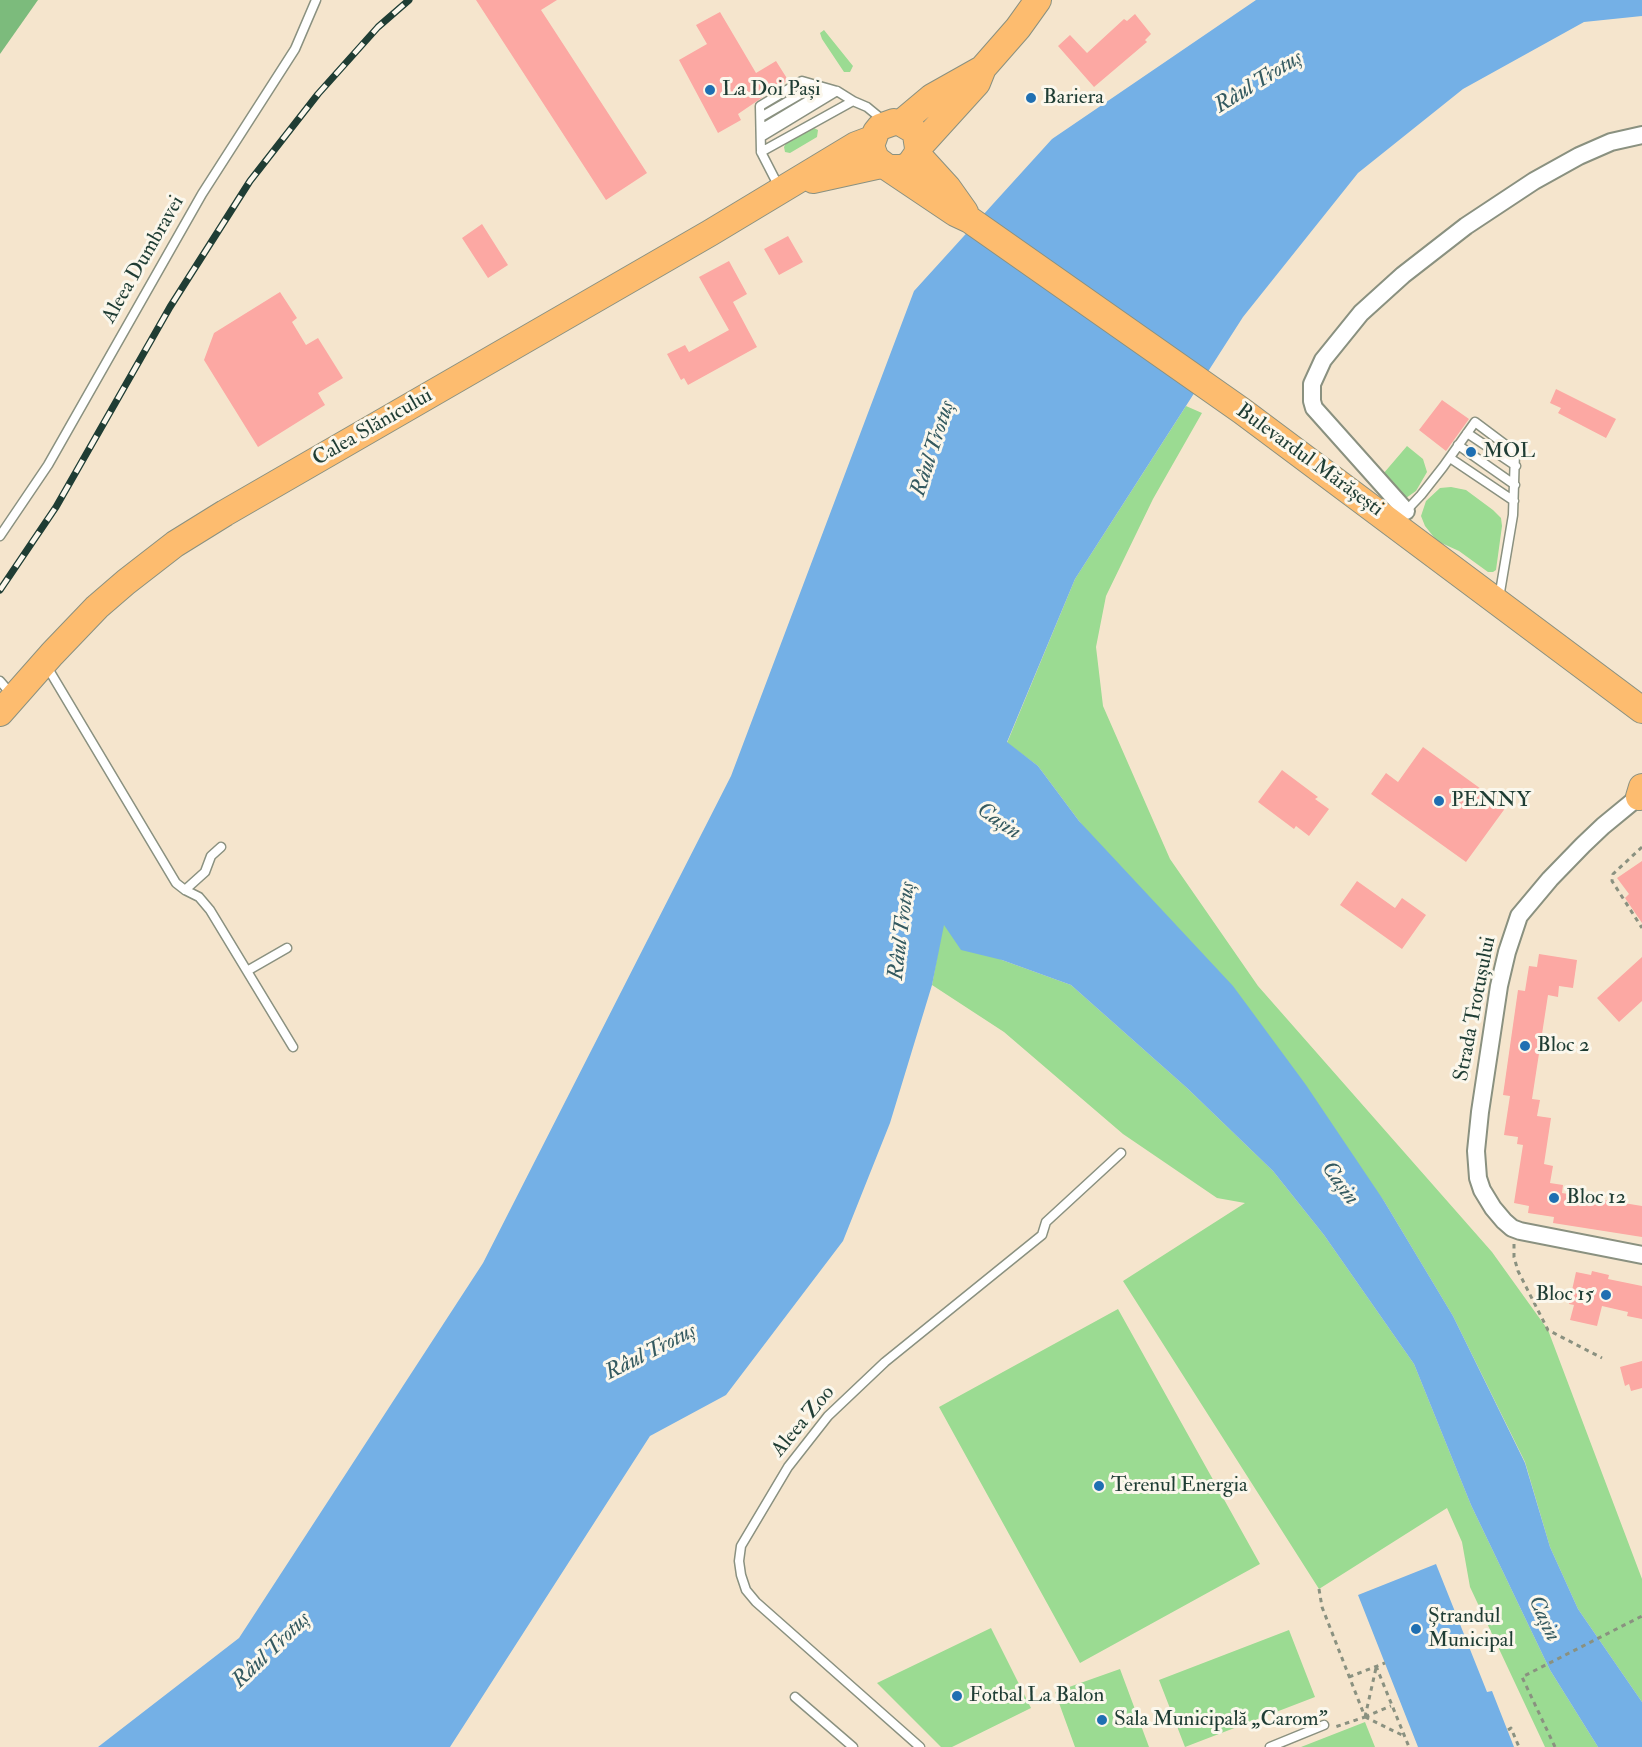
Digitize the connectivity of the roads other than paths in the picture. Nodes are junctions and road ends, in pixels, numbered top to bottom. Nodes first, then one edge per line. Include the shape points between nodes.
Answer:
1 (316, 0) edge
2 (1038, 0) edge
3 (983, 68) junction
4 (833, 90) junction
5 (853, 101) junction
6 (887, 128) junction
7 (761, 133) junction
8 (1642, 135) edge
9 (918, 151) junction
10 (761, 152) junction
11 (885, 167) junction
12 (781, 190) junction
13 (972, 222) junction
14 (1467, 433) junction
15 (1458, 446) junction
16 (1450, 458) junction
17 (1516, 466) junction
18 (1515, 485) junction
19 (1514, 501) junction
20 (1399, 517) junction
21 (0, 536) edge
22 (1499, 602) junction
23 (44, 662) junction
24 (5, 697) edge
25 (1642, 710) edge
26 (1641, 793) edge
27 (221, 847) dead end
28 (185, 890) junction
29 (287, 948) dead end
30 (247, 971) junction
31 (293, 1047) dead end
32 (1121, 1153) dead end
33 (1642, 1255) edge
34 (795, 1697) dead end
35 (1324, 1725) road end
36 (853, 1747) edge
37 (920, 1747) edge
38 (1270, 1747) edge

1 - 21 lane, Aleea Dumbravei via 295,49 202,194 48,465
2 - 3 main road
3 - 6 main road, Calea Slănicului
3 - 9 main road via 976,83
4 - 5 lane
4 - 7 lane
4 - 7 lane via 802,81 760,106
5 - 6 lane via 867,106
5 - 10 lane
6 - 9 main road via 913,130
6 - 11 main road via 872,153
6 - 12 main road, Calea Slănicului
7 - 10 lane
8 - 20 street via 1611,142 1579,156 1466,226 1361,313 1323,360 1312,384 1314,408
9 - 11 main road via 903,168
9 - 13 main road, Bulevardul Mărășești
10 - 12 lane
11 - 12 main road, Calea Slănicului via 836,174
11 - 13 main road, Bulevardul Mărășești
12 - 23 main road, Calea Slănicului via 175,544 97,607
13 - 20 main road, Bulevardul Mărășești
14 - 15 lane
14 - 17 lane
14 - 17 lane via 1475,422 1515,452
15 - 16 lane
15 - 18 lane
16 - 19 lane
16 - 20 lane
17 - 18 lane
18 - 19 lane
19 - 22 lane
20 - 22 main road, Bulevardul Mărășești
22 - 25 main road, Bulevardul Mărășești
23 - 24 main road, Calea Slănicului
23 - 28 lane via 176,883
26 - 33 street, Strada Trotușului via 1603,826 1519,916 1498,986 1477,1134 1477,1165 1480,1184 1492,1208 1520,1232
27 - 28 lane via 205,872
28 - 30 lane via 210,910
29 - 30 lane
30 - 31 lane
32 - 37 lane, Aleea Zoo via 1046,1222 1042,1235 885,1362 828,1416 788,1467 741,1546 741,1575 756,1602
34 - 36 lane
35 - 38 lane

